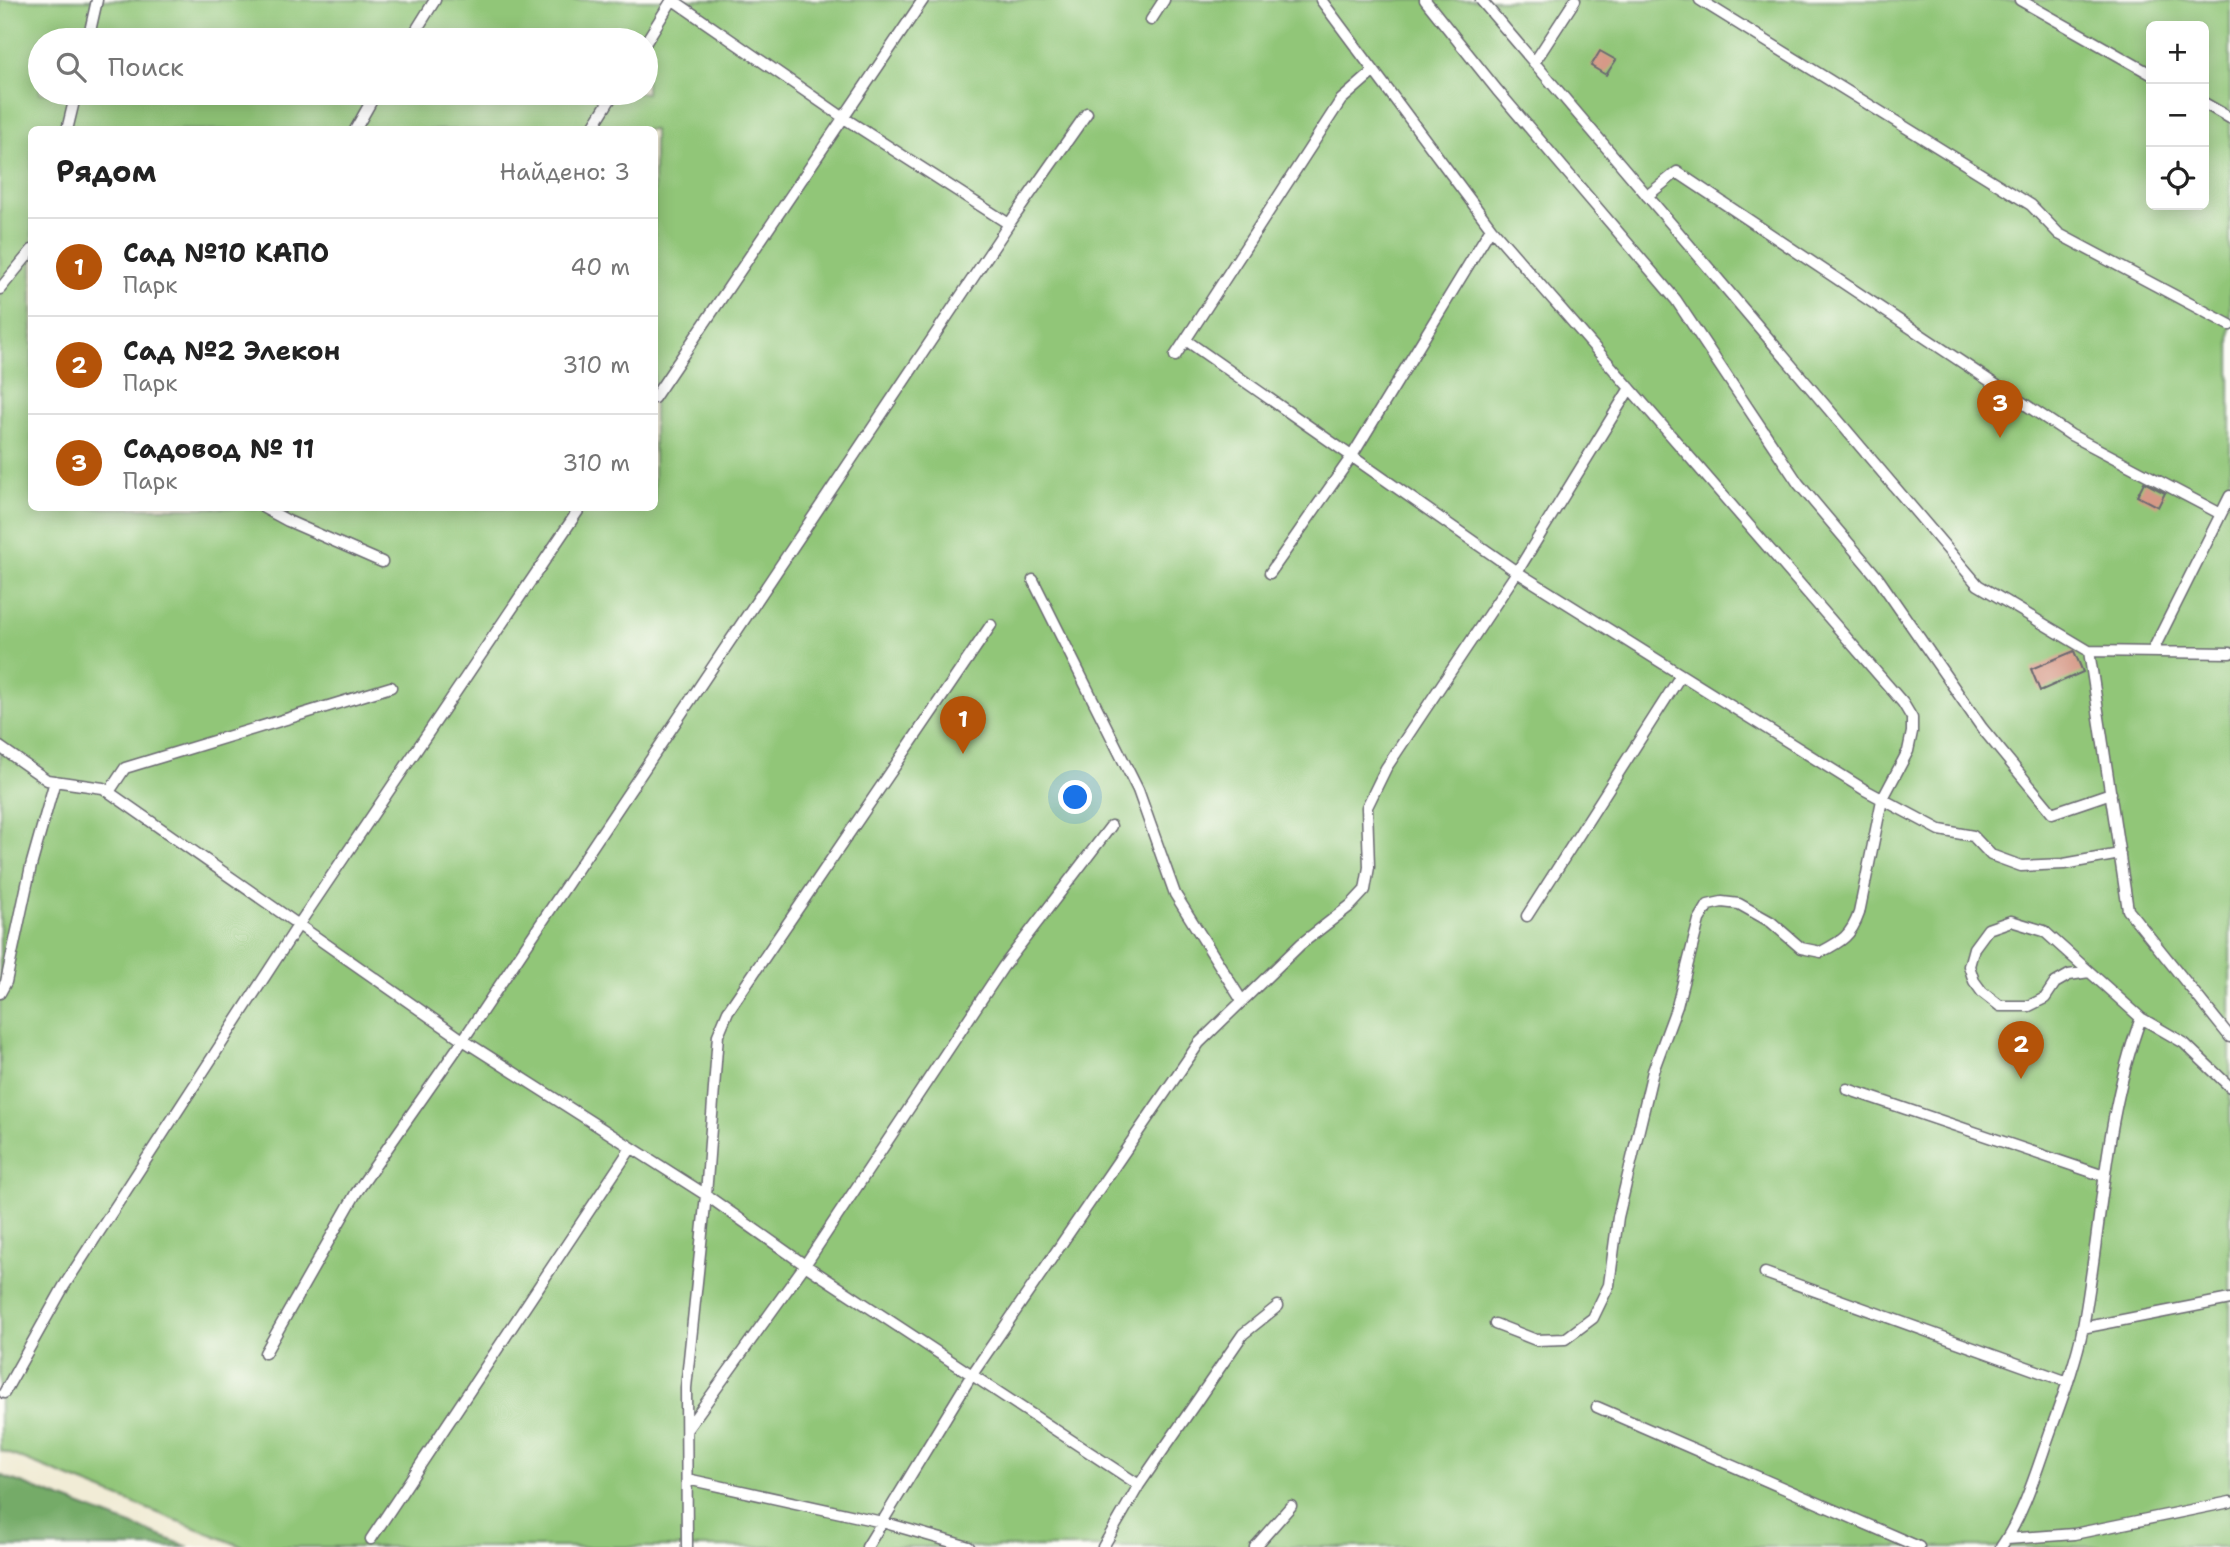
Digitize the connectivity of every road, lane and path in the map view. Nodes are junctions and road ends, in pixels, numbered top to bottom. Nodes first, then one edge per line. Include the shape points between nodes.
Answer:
1 (97, 0) edge
2 (435, 0) edge
3 (672, 0) edge
4 (923, 0) edge
5 (1164, 0) edge
6 (1321, 0) edge
7 (1425, 0) edge
8 (1480, 0) edge
9 (1575, 0) edge
10 (1700, 0) edge
11 (2020, 0) edge
12 (1151, 20) dead end
13 (91, 28) edge
14 (418, 28) edge
15 (655, 28) edge
16 (1534, 63) junction
17 (2146, 71) edge
18 (1373, 72) junction
19 (73, 105) edge
20 (369, 105) edge
21 (607, 105) edge
22 (2209, 106) edge
23 (1087, 113) dead end
24 (844, 118) junction
25 (2230, 118) edge
26 (68, 126) edge
27 (357, 126) edge
28 (593, 126) edge
29 (1647, 196) junction
30 (1009, 224) junction
31 (1491, 228) junction
32 (28, 255) edge
33 (0, 289) edge
34 (2230, 325) edge
35 (1187, 341) junction
36 (1175, 356) dead end
37 (1630, 388) junction
38 (658, 392) edge
39 (1352, 456) junction
40 (2230, 496) edge
41 (270, 511) edge
42 (578, 511) edge
43 (2221, 514) junction
44 (382, 562) dead end
45 (1517, 572) junction
46 (1270, 573) dead end
47 (1034, 580) dead end
48 (991, 625) dead end
49 (2089, 651) junction
50 (2152, 652) junction
51 (2230, 653) edge
52 (1681, 675) junction
53 (391, 687) dead end
54 (0, 747) edge
55 (55, 782) junction
56 (109, 792) junction
57 (2110, 793) junction
58 (1882, 800) junction
59 (1111, 826) dead end
60 (2120, 854) junction
61 (1527, 916) dead end
62 (299, 924) junction
63 (2089, 972) junction
64 (0, 993) edge
65 (1242, 1001) junction
66 (2141, 1018) junction
67 (2230, 1037) edge
68 (463, 1040) junction
69 (2230, 1087) edge
70 (1847, 1089) dead end
71 (631, 1148) junction
72 (2104, 1176) junction
73 (706, 1195) junction
74 (805, 1265) junction
75 (1765, 1273) dead end
76 (2230, 1299) edge
77 (1278, 1306) dead end
78 (1495, 1324) dead end
79 (2082, 1328) junction
80 (265, 1353) dead end
81 (971, 1376) junction
82 (2068, 1382) junction
83 (4, 1393) dead end
84 (1597, 1407) dead end
85 (687, 1429) junction
86 (687, 1479) junction
87 (1139, 1485) junction
88 (2230, 1502) edge
89 (1291, 1506) dead end
90 (882, 1522) junction
91 (371, 1539) dead end
92 (2004, 1543) edge
93 (687, 1547) edge
94 (867, 1547) edge
95 (969, 1547) edge
96 (1103, 1547) edge
97 (1255, 1547) edge
98 (1919, 1547) edge

1 - 13 lane
2 - 14 lane
3 - 15 lane
3 - 24 lane
4 - 24 lane
5 - 12 lane
6 - 18 lane
7 - 57 lane via 1676,300 1798,483 1878,578 1982,728 2052,813
8 - 16 lane
9 - 16 lane
10 - 34 lane via 2031,205 2059,234
11 - 17 lane
16 - 29 lane
18 - 31 lane
18 - 35 lane via 1341,100
19 - 26 lane
20 - 27 lane
21 - 28 lane
22 - 25 lane
23 - 30 lane
24 - 30 lane
24 - 38 lane
29 - 43 lane via 1677,172 2071,435
29 - 49 lane via 1978,585
30 - 68 lane
31 - 37 lane
31 - 39 lane
32 - 33 lane
35 - 36 lane
35 - 39 lane
37 - 45 lane
37 - 58 lane via 1903,703 1912,718 1908,751
39 - 45 lane
39 - 46 lane
40 - 43 lane
41 - 44 lane
42 - 62 lane
43 - 50 lane
45 - 52 lane
45 - 65 lane via 1381,778 1367,807 1365,890
47 - 65 lane via 1138,790 1175,894
48 - 73 lane via 728,1011 718,1035
49 - 50 lane
49 - 57 lane
50 - 51 lane
52 - 58 lane
52 - 61 lane
53 - 56 lane via 125,768
54 - 55 lane
55 - 56 lane
55 - 64 lane
56 - 62 lane
57 - 60 lane
58 - 60 lane via 1940,830 1973,836 1991,855 2021,866
58 - 78 lane via 1859,913 1842,941 1821,952 1801,948 1771,922 1739,904 1708,905 1699,920 1677,1006 1653,1071 1618,1217 1609,1285 1592,1318 1565,1339 1536,1340
59 - 74 lane via 1003,967
60 - 67 lane via 2128,910
62 - 68 lane
62 - 83 lane via 64,1286
63 - 63 lane via 2044,931 2011,921 1987,929 1969,966 1982,992 2000,1006 2029,1006 2069,975
63 - 66 lane
65 - 81 lane via 1199,1043
66 - 69 lane via 2184,1043
66 - 72 lane via 2129,1051
68 - 71 lane
68 - 80 lane via 356,1193
70 - 72 lane
71 - 73 lane
71 - 91 lane
72 - 79 lane
73 - 74 lane
73 - 85 lane via 686,1388
74 - 81 lane
74 - 85 lane
75 - 82 lane
76 - 79 lane
77 - 87 lane via 1243,1334
79 - 82 lane
81 - 87 lane
81 - 90 lane
82 - 92 lane via 2032,1484
84 - 98 lane
85 - 86 lane
86 - 90 lane
86 - 93 lane
87 - 96 lane
88 - 92 lane via 2074,1534
89 - 97 lane
90 - 94 lane
90 - 95 lane

